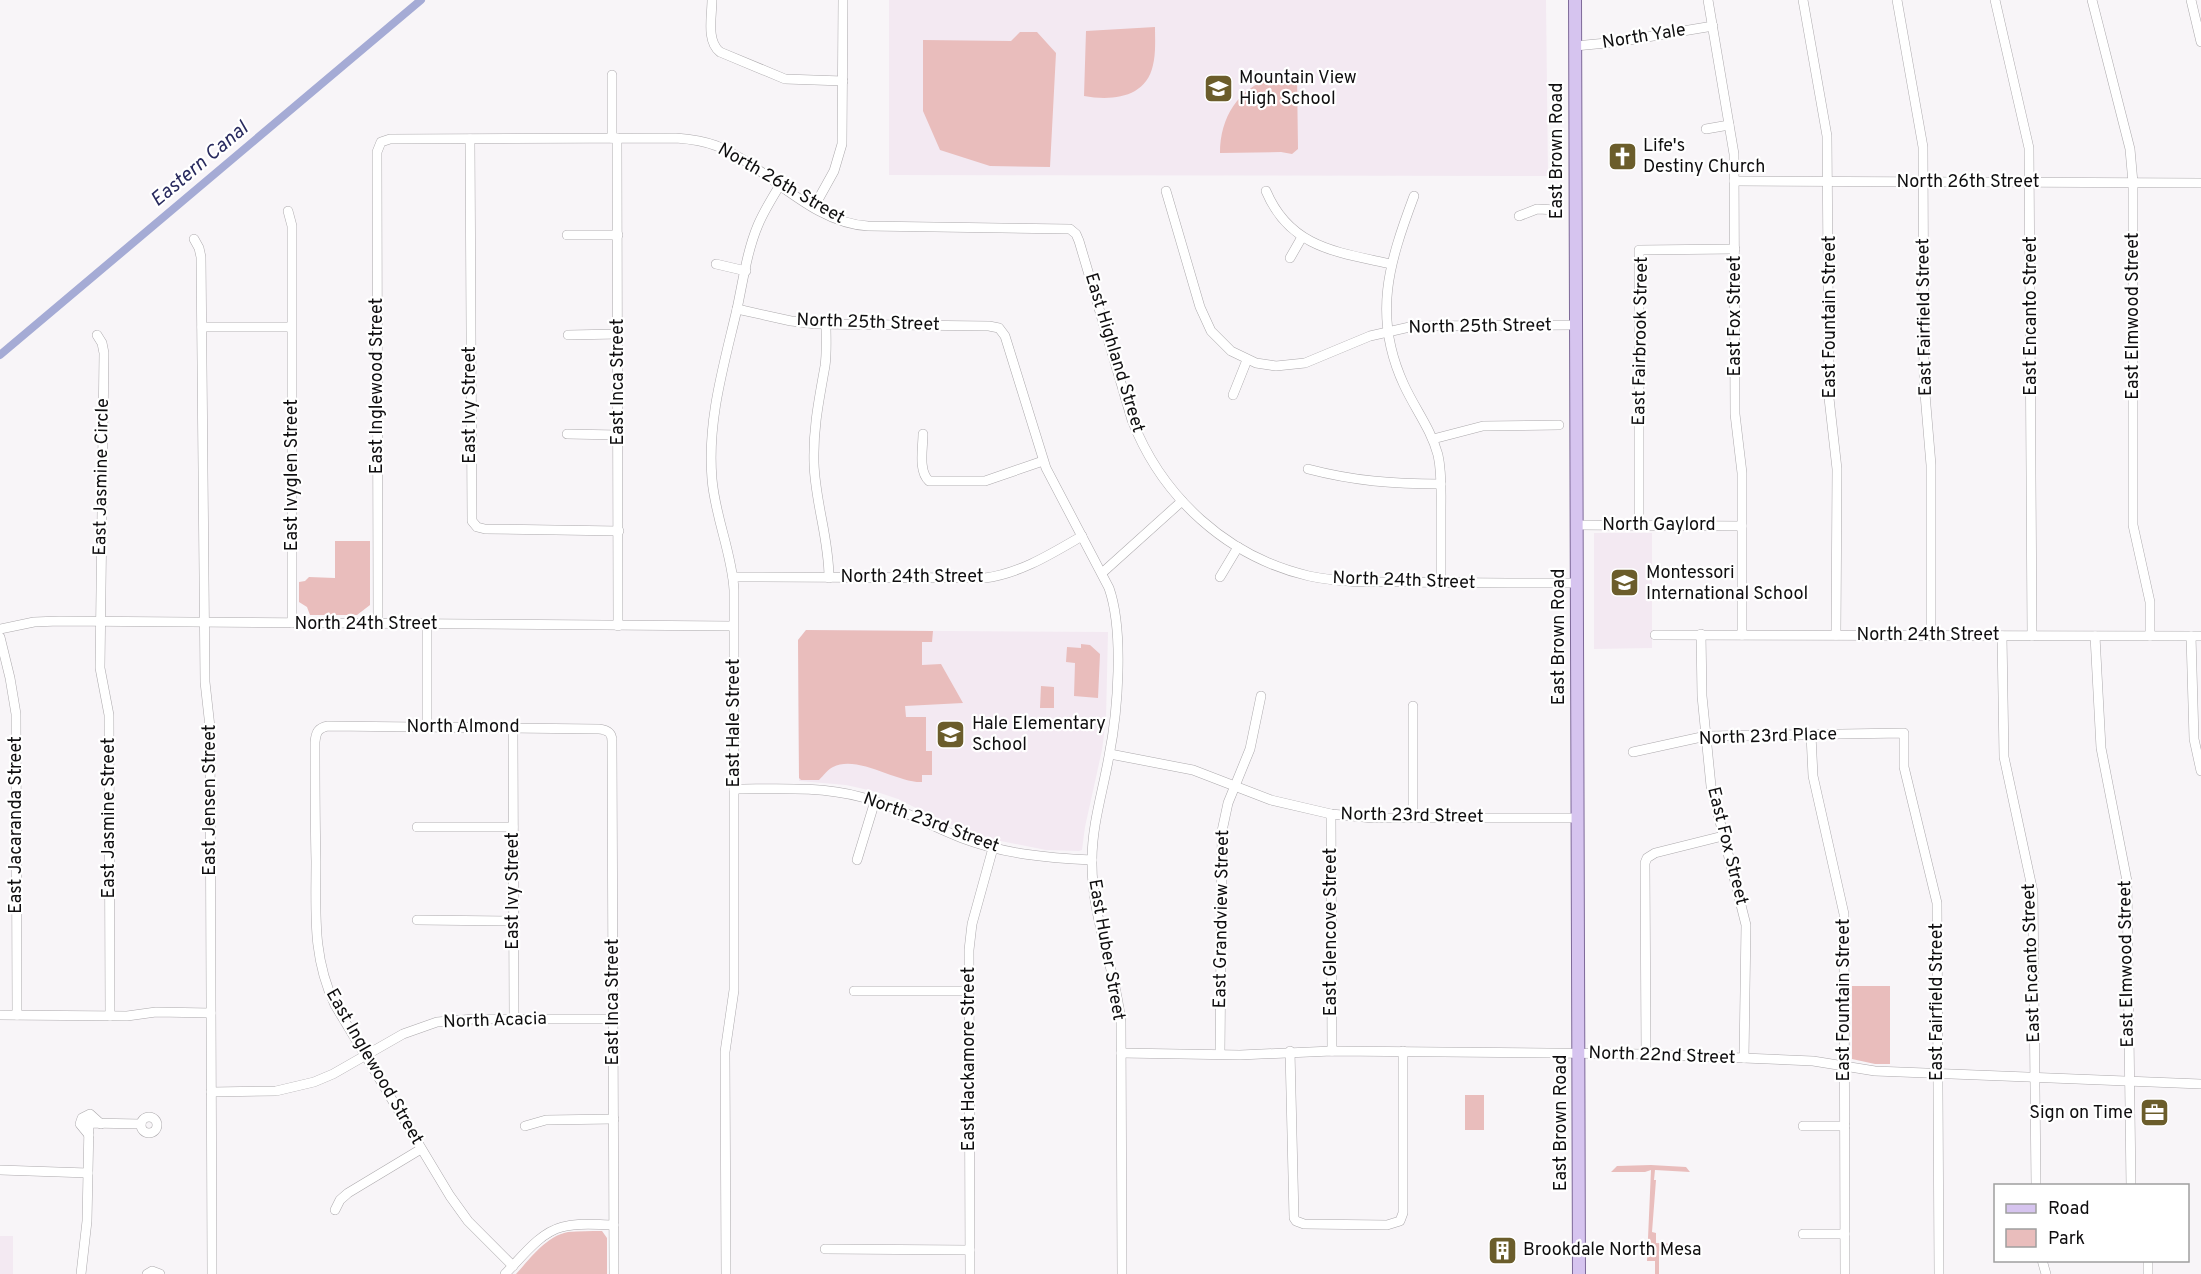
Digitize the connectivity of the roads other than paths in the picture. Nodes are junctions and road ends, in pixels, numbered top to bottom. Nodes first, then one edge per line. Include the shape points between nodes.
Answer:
1 (712, 0) edge
2 (843, 0) edge
3 (1575, 0) edge
4 (1708, 0) edge
5 (1803, 0) edge
6 (1898, 0) edge
7 (1995, 0) edge
8 (2092, 0) edge
9 (2191, 0) edge
10 (1713, 26) junction
11 (2201, 42) edge
12 (1575, 46) junction
13 (612, 75) dead end
14 (843, 81) junction
15 (1729, 125) junction
16 (1706, 129) dead end
17 (614, 138) junction
18 (470, 139) junction
19 (367, 145) dead end
20 (379, 145) junction
21 (1734, 181) junction
22 (1829, 182) junction
23 (1924, 182) junction
24 (2031, 182) junction
25 (2133, 183) junction
26 (2201, 183) edge
27 (780, 185) junction
28 (1166, 191) dead end
29 (1266, 191) dead end
30 (1414, 196) dead end
31 (814, 207) junction
32 (1558, 210) dead end
33 (288, 211) dead end
34 (1519, 216) dead end
35 (1074, 231) joint
36 (567, 235) dead end
37 (618, 235) junction
38 (1302, 237) junction
39 (194, 239) dead end
40 (1735, 249) junction
41 (1290, 258) dead end
42 (716, 264) dead end
43 (1391, 264) junction
44 (746, 271) junction
45 (737, 309) junction
46 (826, 324) junction
47 (1576, 325) junction
48 (202, 327) junction
49 (291, 327) junction
50 (999, 328) joint
51 (1388, 331) junction
52 (568, 334) dead end
53 (618, 334) junction
54 (97, 335) dead end
55 (1247, 360) junction
56 (1233, 395) dead end
57 (1559, 425) dead end
58 (567, 434) dead end
59 (923, 434) dead end
60 (618, 435) junction
61 (1432, 439) junction
62 (1043, 461) junction
63 (1308, 469) dead end
64 (1441, 484) junction
65 (1182, 501) junction
66 (1576, 525) junction
67 (1639, 525) junction
68 (1742, 526) junction
69 (619, 531) junction
70 (1082, 536) junction
71 (1238, 548) junction
72 (1102, 573) junction
73 (733, 577) junction
74 (829, 578) junction
75 (1220, 578) dead end
76 (1441, 583) junction
77 (1577, 583) junction
78 (100, 622) junction
79 (205, 623) junction
80 (292, 623) junction
81 (378, 624) junction
82 (427, 624) junction
83 (618, 626) junction
84 (734, 626) junction
85 (0, 628) edge
86 (1701, 634) junction
87 (1655, 635) dead end
88 (1743, 635) junction
89 (1836, 635) junction
90 (1931, 635) junction
91 (2002, 636) junction
92 (2032, 636) junction
93 (2095, 636) junction
94 (2151, 636) junction
95 (2196, 636) edge
96 (0, 637) edge
97 (1261, 696) dead end
98 (1413, 706) dead end
99 (427, 727) junction
100 (513, 728) junction
101 (318, 730) joint
102 (609, 731) joint
103 (1904, 733) joint
104 (1812, 735) junction
105 (1706, 736) junction
106 (1633, 752) dead end
107 (1110, 754) junction
108 (2201, 771) edge
109 (1235, 786) junction
110 (734, 789) junction
111 (875, 801) junction
112 (1331, 814) junction
113 (1413, 818) junction
114 (1578, 818) junction
115 (417, 827) dead end
116 (513, 827) junction
117 (1723, 836) junction
118 (993, 848) junction
119 (857, 860) dead end
120 (1092, 860) junction
121 (417, 920) dead end
122 (513, 921) junction
123 (854, 991) dead end
124 (969, 991) junction
125 (211, 1013) junction
126 (0, 1015) edge
127 (17, 1015) junction
128 (110, 1016) junction
129 (514, 1019) junction
130 (613, 1019) junction
131 (1290, 1051) junction
132 (1332, 1051) junction
133 (1404, 1052) junction
134 (1121, 1053) junction
135 (1579, 1053) junction
136 (1220, 1054) junction
137 (1646, 1054) junction
138 (365, 1055) junction
139 (1744, 1058) junction
140 (1845, 1066) junction
141 (1938, 1074) junction
142 (2035, 1078) junction
143 (2129, 1082) junction
144 (2201, 1084) edge
145 (211, 1092) junction
146 (614, 1119) junction
147 (141, 1124) dead end
148 (525, 1126) dead end
149 (1803, 1126) dead end
150 (1845, 1126) junction
151 (421, 1149) junction
152 (0, 1170) edge
153 (88, 1173) junction
154 (2036, 1184) edge
155 (2131, 1184) edge
156 (335, 1210) dead end
157 (614, 1225) junction
158 (1803, 1234) dead end
159 (1845, 1234) junction
160 (825, 1249) dead end
161 (970, 1250) junction
162 (513, 1266) junction
163 (81, 1274) edge
164 (147, 1274) edge
165 (160, 1274) edge
166 (212, 1274) edge
167 (506, 1274) edge
168 (614, 1274) edge
169 (726, 1274) edge
170 (970, 1274) edge
171 (1122, 1274) edge
172 (1579, 1274) edge
173 (1845, 1274) edge
174 (1939, 1274) edge

1 - 14 street via 712,38 720,52 785,79
2 - 14 street
3 - 12 main road, East Brown Road
4 - 10 street, East Fox Street
5 - 22 street, East Fountain Street via 1827,136
6 - 23 street, East Fairfield Street via 1923,147
7 - 24 street, East Encanto Street via 2029,148
8 - 25 street, East Elmwood Street via 2130,150
9 - 11 street
10 - 12 street, North Yale
10 - 15 street, East Fox Street
12 - 47 main road, East Brown Road
13 - 17 street, East Inca Street
14 - 31 street via 840,153
15 - 16 street
15 - 21 street, East Fox Street
17 - 18 street, North 26th Street
17 - 27 street, North 26th Street via 676,138 711,144
17 - 37 street, East Inca Street
18 - 20 street, North 26th Street via 390,139
18 - 69 street, East Ivy Street via 472,521 485,529
19 - 20 street
20 - 81 street, East Inglewood Street
21 - 22 street, North 26th Street
21 - 40 street, East Fox Street
22 - 23 street, North 26th Street
22 - 89 street, East Fountain Street via 1829,398 1837,469
23 - 24 street, North 26th Street
23 - 90 street, East Fairfield Street via 1924,382 1931,465
24 - 25 street, North 26th Street
24 - 92 street, East Encanto Street
25 - 26 street, North 26th Street
25 - 94 street, East Elmwood Street via 2133,525 2150,602
27 - 31 street, North 26th Street
27 - 44 street, East Hale Street via 758,224
28 - 55 street, North 25th Street via 1202,315 1224,345
29 - 38 street via 1277,214
30 - 43 street
31 - 35 street, North 26th Street via 840,221 862,226 1062,227
32 - 34 street via 1537,209
33 - 49 street, East Ivyglen Street via 292,226
35 - 65 street, East Highland Street via 1136,428 1150,458
36 - 37 street
37 - 53 street, East Inca Street
38 - 41 street
38 - 43 street via 1329,249
39 - 48 street, East Jensen Street via 201,257
40 - 67 street, East Fairbrook Street via 1639,250
40 - 68 street, East Fox Street via 1735,414 1742,473
42 - 44 street
43 - 51 street via 1386,297
44 - 45 street, East Hale Street
45 - 46 street, North 25th Street
45 - 73 street, East Hale Street via 715,407 711,452 716,507
46 - 50 street, North 25th Street
46 - 74 street via 814,448
47 - 51 street, North 25th Street via 1430,326
47 - 66 main road, East Brown Road
48 - 49 street
48 - 79 street, East Jensen Street
49 - 80 street, East Ivyglen Street
50 - 62 street, East Huber Street via 1005,336
51 - 55 street, North 25th Street via 1296,365 1266,365
51 - 61 street via 1401,377
52 - 53 street
53 - 60 street, East Inca Street
54 - 78 street, East Jasmine Circle via 104,353
55 - 56 street
57 - 61 street via 1483,426
58 - 60 street
59 - 62 street via 923,472 933,482 985,482
60 - 69 street, East Inca Street
61 - 64 street
62 - 70 street, East Huber Street
63 - 64 street via 1374,483
64 - 76 street
65 - 71 street, North 24th Street
65 - 72 street
66 - 67 street, North Gaylord
66 - 77 main road, East Brown Road
67 - 68 street, North Gaylord
68 - 88 street, East Fox Street
69 - 83 street, East Inca Street
70 - 72 street, East Huber Street
70 - 74 street, North 24th Street via 1033,563 996,577
71 - 75 street
71 - 76 street, North 24th Street via 1278,566 1321,578
72 - 107 street, East Huber Street via 1113,601 1116,624 1117,699
73 - 74 street, North 24th Street
73 - 84 street, East Hale Street
76 - 77 street, North 24th Street
77 - 114 main road, East Brown Road
78 - 79 street, North 24th Street
78 - 85 street, North 24th Street via 46,621
78 - 128 street, East Jasmine Street via 101,675 109,715
79 - 80 street, North 24th Street
79 - 125 street, East Jensen Street via 210,727
80 - 81 street, North 24th Street
81 - 82 street, North 24th Street
82 - 83 street, North 24th Street
82 - 99 street
83 - 84 street, North 24th Street
84 - 110 street, East Hale Street
86 - 87 street, North 24th Street
86 - 88 street, North 24th Street
86 - 105 street, East Fox Street
88 - 89 street, North 24th Street
89 - 90 street, North 24th Street
90 - 91 street, North 24th Street
91 - 92 street, North 24th Street
91 - 142 street, East Encanto Street via 2004,757 2033,892
92 - 93 street, North 24th Street
93 - 94 street, North 24th Street
93 - 143 street, East Elmwood Street via 2101,748 2127,881
94 - 95 street, North 24th Street
95 - 108 street via 2194,739
96 - 127 street, East Jacaranda Street via 16,714
97 - 109 street, East Grandview Street via 1250,749
98 - 113 street
99 - 100 street, North Almond
99 - 101 street, North Almond via 328,726
100 - 102 street, North Almond
100 - 116 street, East Ivy Street
101 - 138 street, East Inglewood Street via 318,955 330,996
102 - 130 street, East Inca Street
103 - 104 street, North 23rd Place
103 - 141 street, East Fairfield Street via 1904,767 1937,903
104 - 105 street, North 23rd Place
104 - 140 street, East Fountain Street via 1813,776 1844,914
105 - 106 street, North 23rd Place
105 - 117 street, East Fox Street via 1711,786
107 - 109 street, North 23rd Street via 1187,769
107 - 120 street, East Huber Street via 1095,819
109 - 112 street, North 23rd Street
109 - 136 street, East Grandview Street via 1225,812 1221,840
110 - 111 street, North 23rd Street via 820,790
110 - 169 street, East Hale Street via 735,990 726,1052
111 - 118 street, North 23rd Street
111 - 119 street
112 - 113 street, North 23rd Street
112 - 132 street, East Glencove Street
113 - 114 street, North 23rd Street
114 - 135 main road, East Brown Road
115 - 116 street
116 - 122 street, East Ivy Street
117 - 137 street via 1647,858
117 - 139 street, East Fox Street via 1746,925
118 - 120 street, North 23rd Street via 1033,856
118 - 124 street, East Hackamore Street via 971,933
120 - 134 street, East Huber Street via 1097,918 1119,1009
121 - 122 street
122 - 129 street, East Ivy Street
123 - 124 street
124 - 161 street, East Hackamore Street
125 - 128 street
125 - 145 street, East Jensen Street
126 - 127 street
127 - 128 street
129 - 130 street, North Acacia
129 - 138 street, North Acacia via 462,1019 426,1025
130 - 146 street, East Inca Street
131 - 132 street, North 22nd Street
131 - 133 street via 1296,1221 1387,1225 1400,1221 1404,1213
131 - 136 street, North 22nd Street
132 - 133 street, North 22nd Street
133 - 135 street, North 22nd Street
134 - 136 street, North 22nd Street
134 - 171 street, East Huber Street
135 - 137 street, North 22nd Street
135 - 172 main road, East Brown Road
137 - 139 street, North 22nd Street
138 - 145 street, North Acacia via 333,1074 295,1088
138 - 151 street, East Inglewood Street
139 - 140 street, North 22nd Street
140 - 141 street, North 22nd Street
140 - 150 street, East Fountain Street
141 - 142 street, North 22nd Street
141 - 174 street, East Fairfield Street
142 - 143 street, North 22nd Street
142 - 154 street, East Encanto Street
143 - 144 street, North 22nd Street
143 - 155 street, East Elmwood Street
145 - 166 street, East Jensen Street
146 - 148 street via 546,1120
146 - 157 street, East Inca Street
147 - 153 street via 89,1123
149 - 150 street
150 - 159 street, East Fountain Street
151 - 156 street via 348,1193
151 - 162 street, East Inglewood Street via 468,1221
152 - 153 street
153 - 163 street
157 - 162 street via 577,1224 554,1230
157 - 168 street, East Inca Street
158 - 159 street
159 - 173 street, East Fountain Street
160 - 161 street
161 - 170 street, East Hackamore Street
162 - 167 street
164 - 165 street

